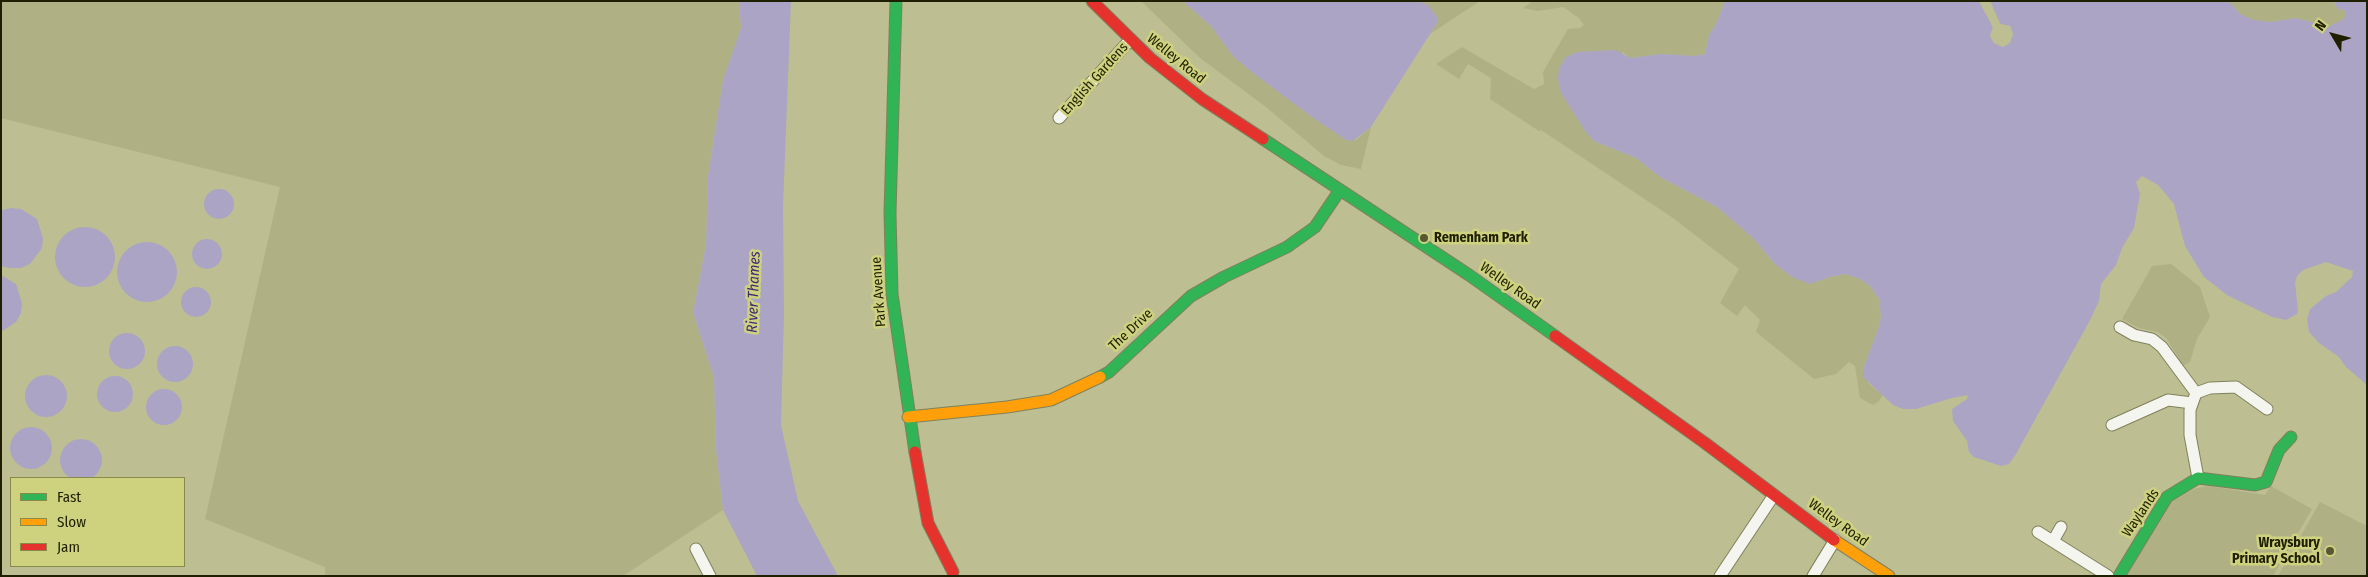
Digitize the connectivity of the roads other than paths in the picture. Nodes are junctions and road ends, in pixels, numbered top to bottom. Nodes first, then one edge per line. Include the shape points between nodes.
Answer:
1 (896, 1) edge
2 (1092, 1) edge
3 (1130, 40) junction
4 (1059, 118) dead end
5 (1340, 190) junction
6 (2120, 327) dead end
7 (2194, 398) junction
8 (2267, 409) dead end
9 (908, 417) junction
10 (2112, 425) dead end
11 (2291, 437) dead end
12 (2198, 478) junction
13 (1774, 494) junction
14 (2061, 527) dead end
15 (2038, 532) dead end
16 (1835, 540) junction
17 (2053, 542) junction
18 (696, 549) dead end
19 (953, 572) dead end
20 (710, 576) edge
21 (1720, 576) edge
22 (1813, 576) edge
23 (1889, 576) edge
24 (2108, 576) edge
25 (2120, 576) edge

1 - 9 street, Park Avenue via 890,213 892,294
2 - 3 street, Welley Road
3 - 4 street, English Gardens
3 - 5 street, Welley Road via 1202,99
5 - 9 street, The Drive via 1315,227 1287,247 1191,296 1109,372 1094,380 1051,400
5 - 13 street, Welley Road via 1560,338
6 - 7 street via 2134,335 2152,339 2162,347
7 - 8 street via 2210,388 2236,387
7 - 10 street via 2168,400
7 - 12 street via 2190,410 2190,435
9 - 19 street, Park Avenue via 928,523
11 - 12 street via 2279,450 2266,482 2255,485
12 - 25 street, Waylands via 2167,497
13 - 16 street, Welley Road
13 - 21 street
14 - 17 street
15 - 17 street
16 - 22 street
16 - 23 street, Welley Road
17 - 24 street
18 - 20 street

